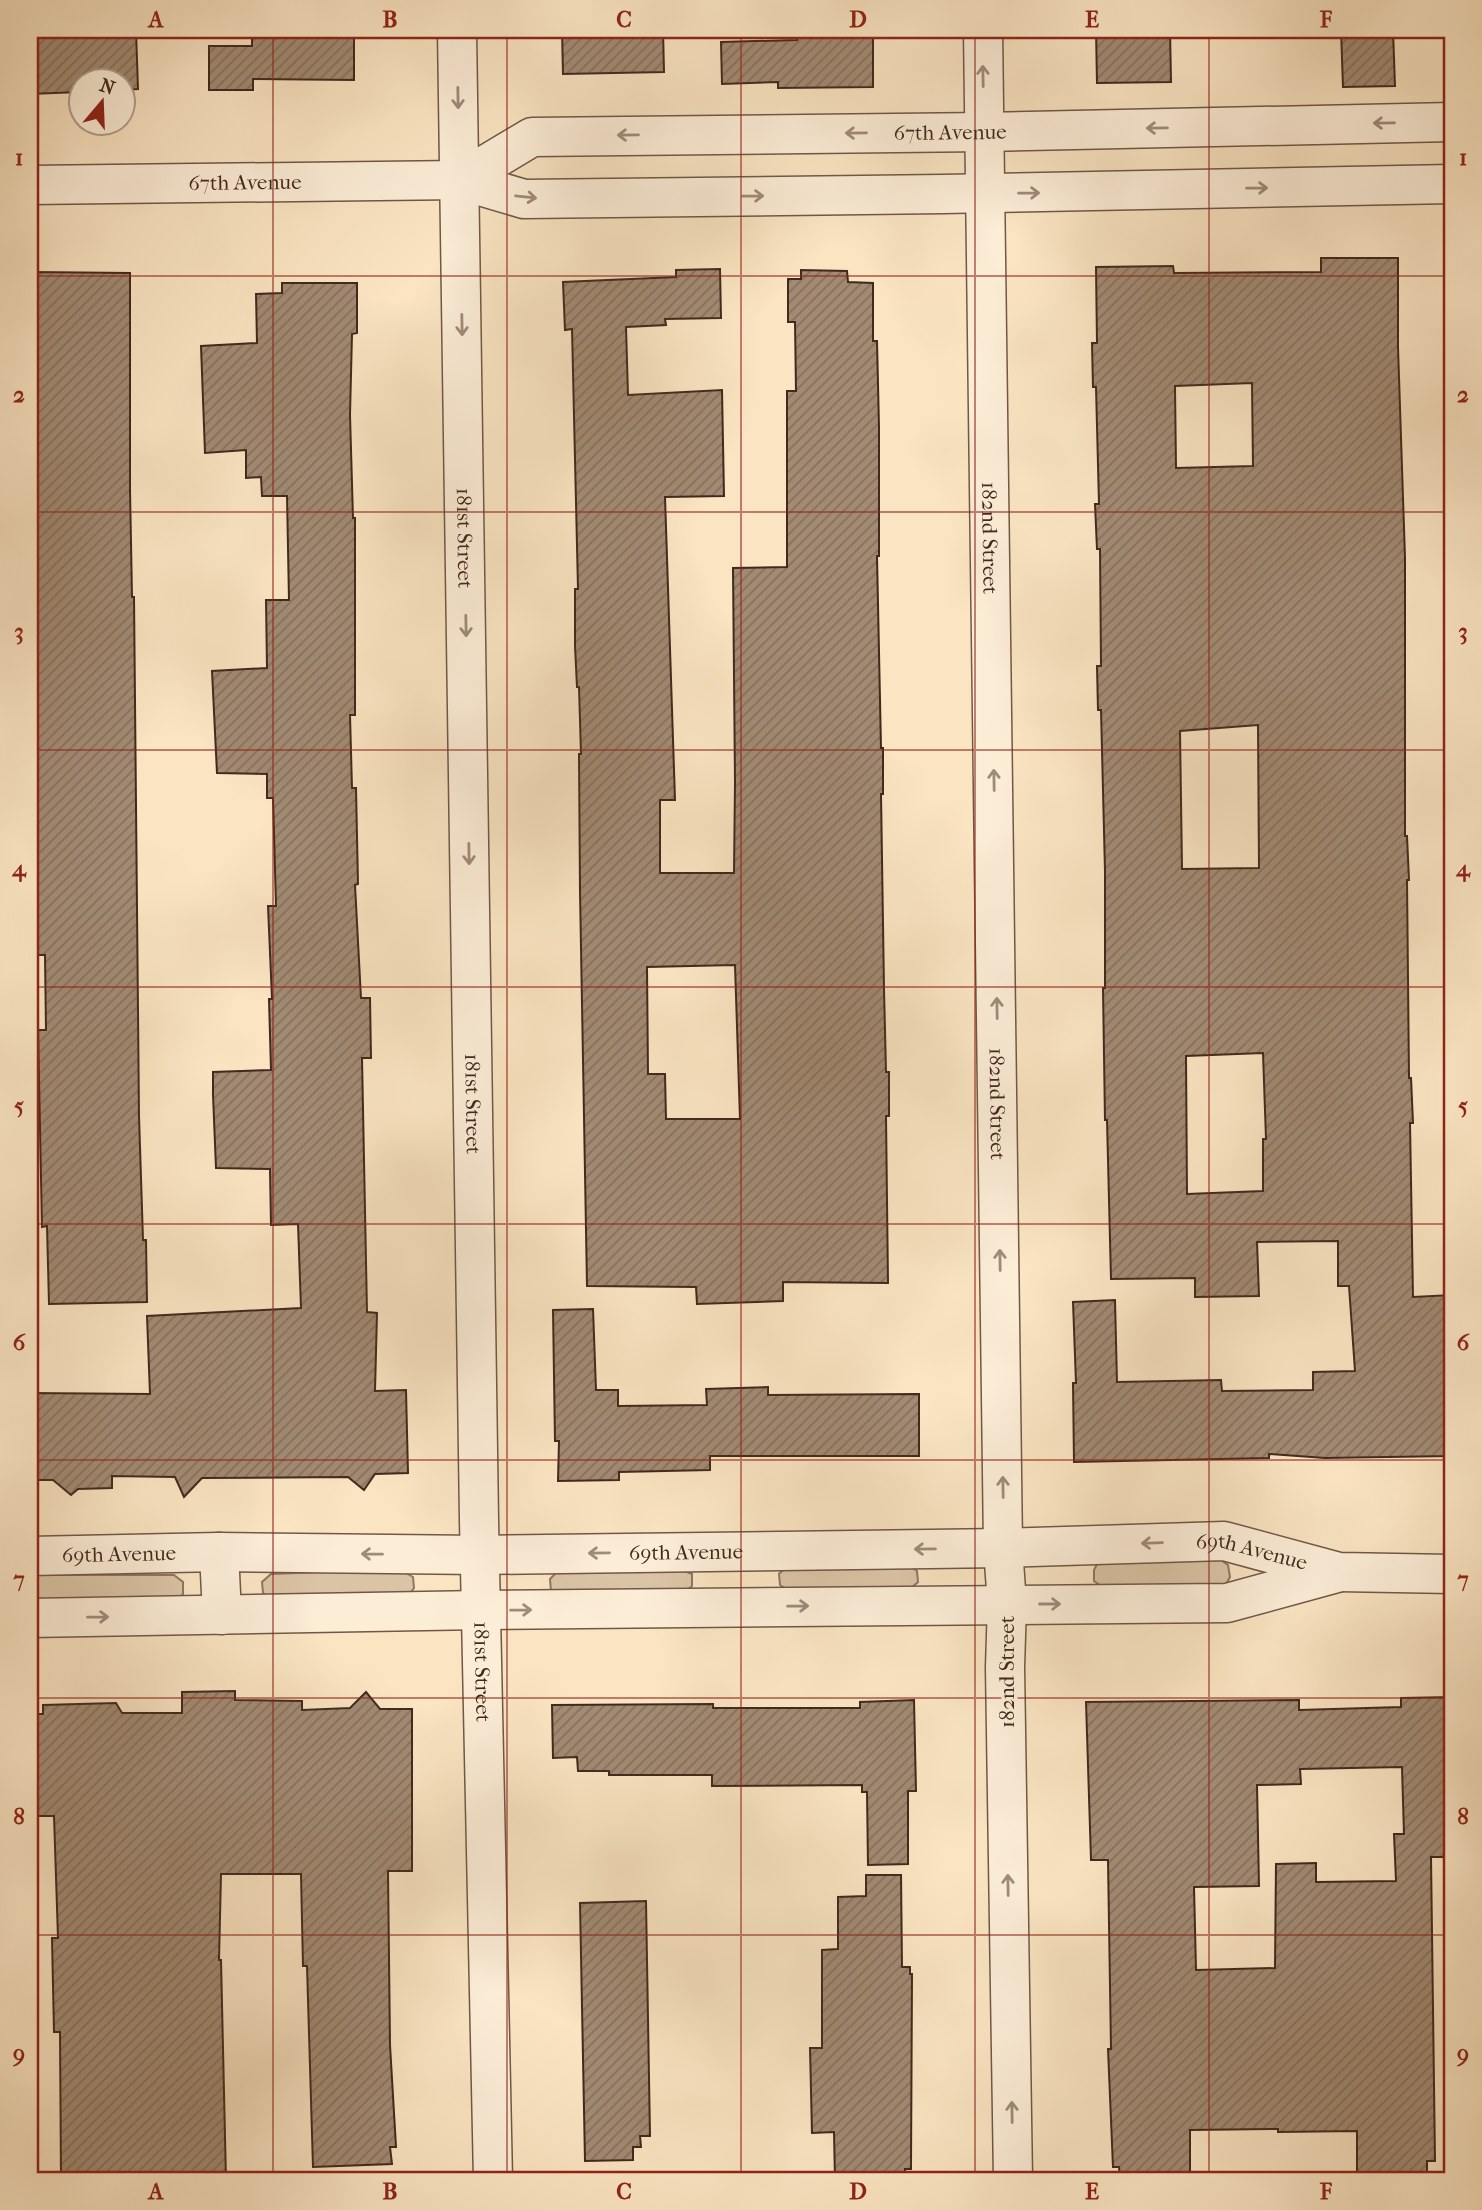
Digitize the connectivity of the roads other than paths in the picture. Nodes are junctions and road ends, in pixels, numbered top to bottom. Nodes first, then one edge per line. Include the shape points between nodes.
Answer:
1 (457, 30) edge
2 (983, 30) edge
3 (1452, 122) edge
4 (985, 132) junction
5 (460, 180) junction
6 (1452, 184) edge
7 (30, 185) edge
8 (986, 193) junction
9 (1003, 1548) junction
10 (741, 1551) junction
11 (219, 1552) junction
12 (480, 1555) junction
13 (30, 1556) edge
14 (1339, 1572) junction
15 (1452, 1574) edge
16 (1007, 1604) junction
17 (739, 1607) junction
18 (481, 1610) junction
19 (222, 1615) junction
20 (30, 1618) edge
21 (493, 2180) edge
22 (1013, 2180) edge

1 -> 5 street, 181st Street
4 -> 2 street, 182nd Street
3 -> 4 street, 67th Avenue
4 -> 5 street, 67th Avenue via 532,136
4 - 8 street, 182nd Street
5 - 7 street, 67th Avenue
5 -> 8 street, 67th Avenue via 524,199
5 -> 12 street, 181st Street
8 -> 6 street, 67th Avenue
9 -> 8 street, 182nd Street
9 -> 10 street, 69th Avenue
14 -> 9 street, 69th Avenue via 1224,1541
9 - 16 street, 182nd Street
10 -> 12 street, 69th Avenue
10 - 17 street
12 -> 11 street, 69th Avenue
11 - 13 street, 69th Avenue
11 - 19 street
12 - 18 street, 181st Street
14 - 15 street, 69th Avenue
16 -> 14 street, 69th Avenue via 1227,1603
17 -> 16 street, 69th Avenue
22 -> 16 street, 182nd Street
18 -> 17 street, 69th Avenue
18 - 19 street, 69th Avenue
18 - 21 street, 181st Street
20 -> 19 street, 69th Avenue

